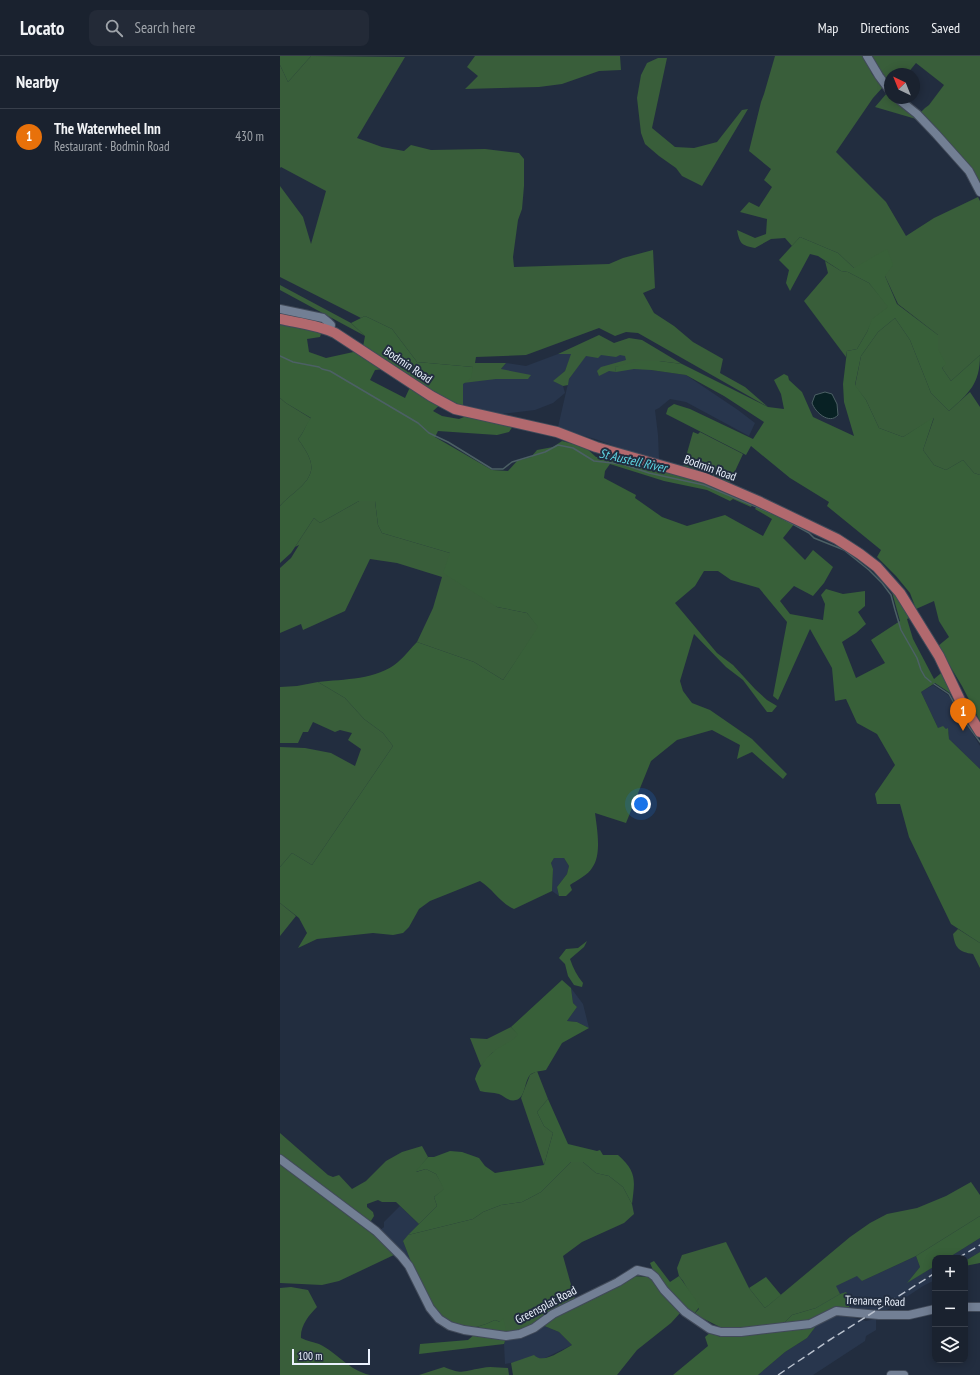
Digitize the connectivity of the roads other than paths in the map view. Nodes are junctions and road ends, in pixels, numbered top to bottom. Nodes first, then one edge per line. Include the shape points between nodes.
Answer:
1 (867, 56) edge
2 (884, 82) edge
3 (904, 104) edge
4 (980, 192) edge
5 (280, 309) edge
6 (280, 320) edge
7 (330, 330) junction
8 (980, 732) edge
9 (280, 1159) edge
10 (968, 1307) edge
11 (980, 1307) edge
12 (932, 1310) edge
13 (720, 1332) joint
14 (891, 1375) edge
15 (904, 1375) edge

1 - 2 street
3 - 4 street via 917,114 969,171
5 - 7 street via 323,318 331,325
6 - 7 main road, Bodmin Road
7 - 8 main road, Bodmin Road via 455,409 558,432 596,447 705,478 837,539 877,568 900,593 939,656 960,700
9 - 13 street, Greensplat Road via 376,1231 409,1266 430,1308 439,1319 450,1326 506,1336 520,1334 637,1270 650,1273 685,1312 710,1329
10 - 11 street
12 - 13 street, Trenance Road via 909,1314 879,1315 836,1312 810,1324
14 - 15 street

